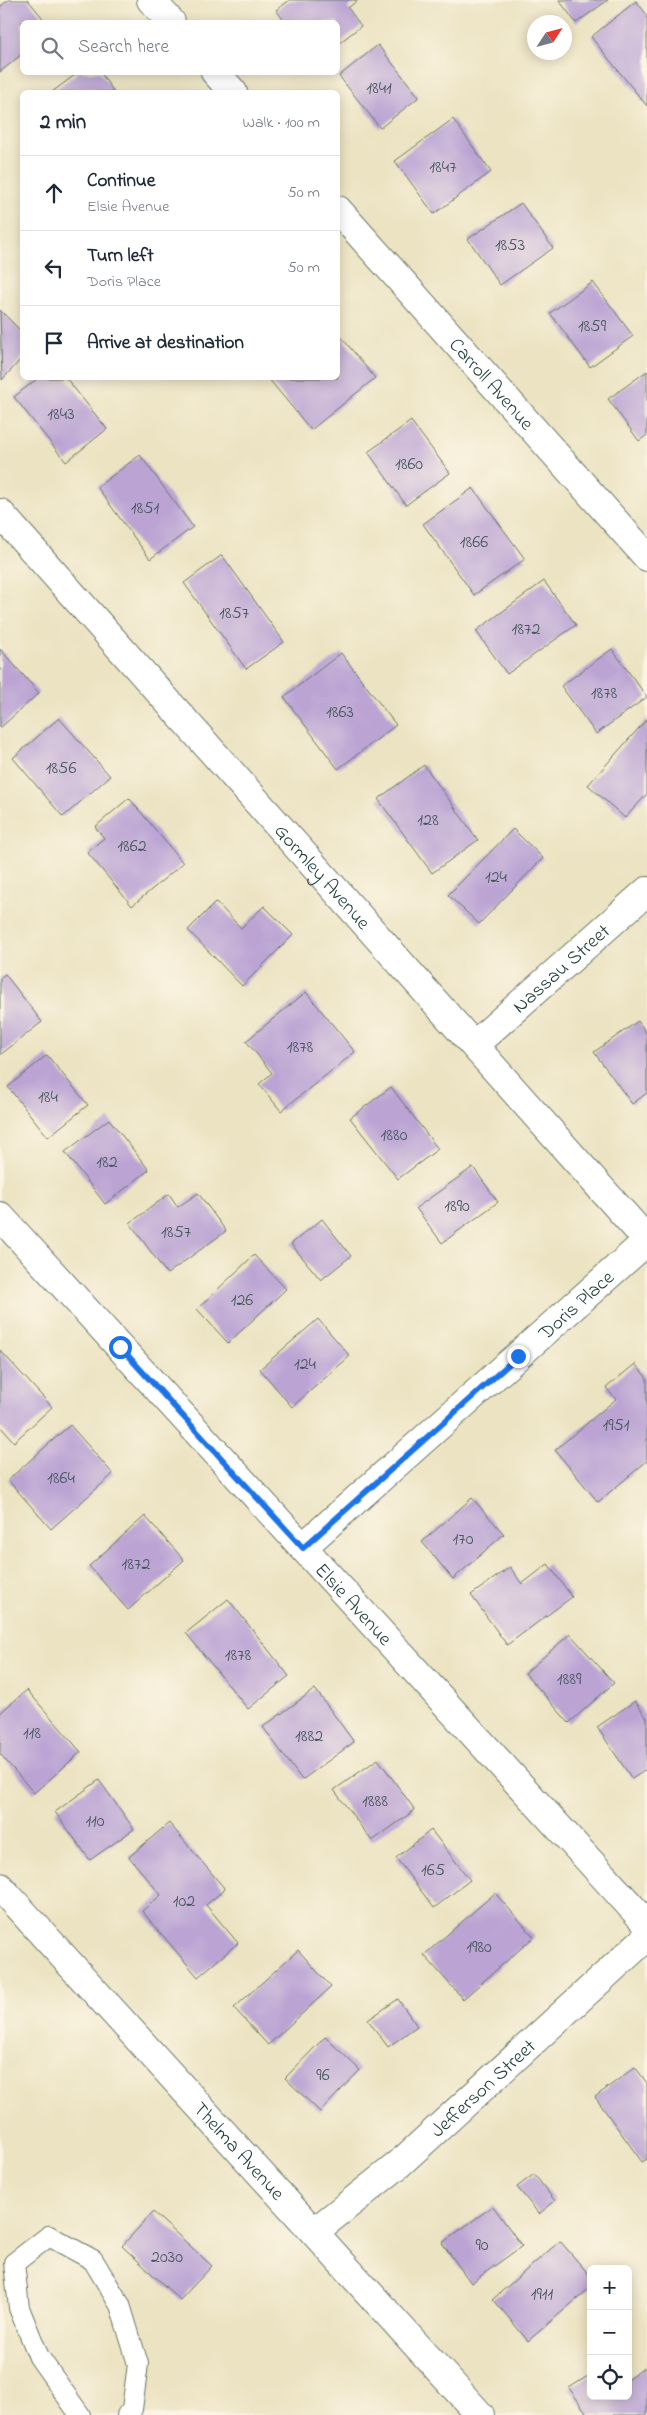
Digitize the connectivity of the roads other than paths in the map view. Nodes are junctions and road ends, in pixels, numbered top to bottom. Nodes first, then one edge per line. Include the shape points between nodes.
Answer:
1 (151, 0) edge
2 (169, 20) edge
3 (218, 75) edge
4 (231, 90) edge
5 (340, 212) edge
6 (0, 513) edge
7 (647, 557) edge
8 (647, 891) edge
9 (474, 1045) junction
10 (1, 1218) edge
11 (647, 1240) edge
12 (303, 1548) junction
13 (0, 1887) edge
14 (647, 1924) edge
15 (647, 1937) edge
16 (314, 2232) junction
17 (80, 2415) edge
18 (127, 2415) edge
19 (480, 2415) edge

1 - 2 street
3 - 4 street
5 - 7 street, Carroll Avenue
6 - 9 street, Gormley Avenue
8 - 9 street, Nassau Street
9 - 11 street, Gormley Avenue
10 - 12 street, Elsie Avenue
11 - 12 street, Doris Place
12 - 14 street, Elsie Avenue
13 - 16 street, Thelma Avenue
15 - 16 street, Jefferson Street via 398,2165
16 - 19 street, Thelma Avenue
17 - 18 lane via 39,2357 19,2308 14,2263 49,2236 93,2260 120,2305 138,2364 132,2409

